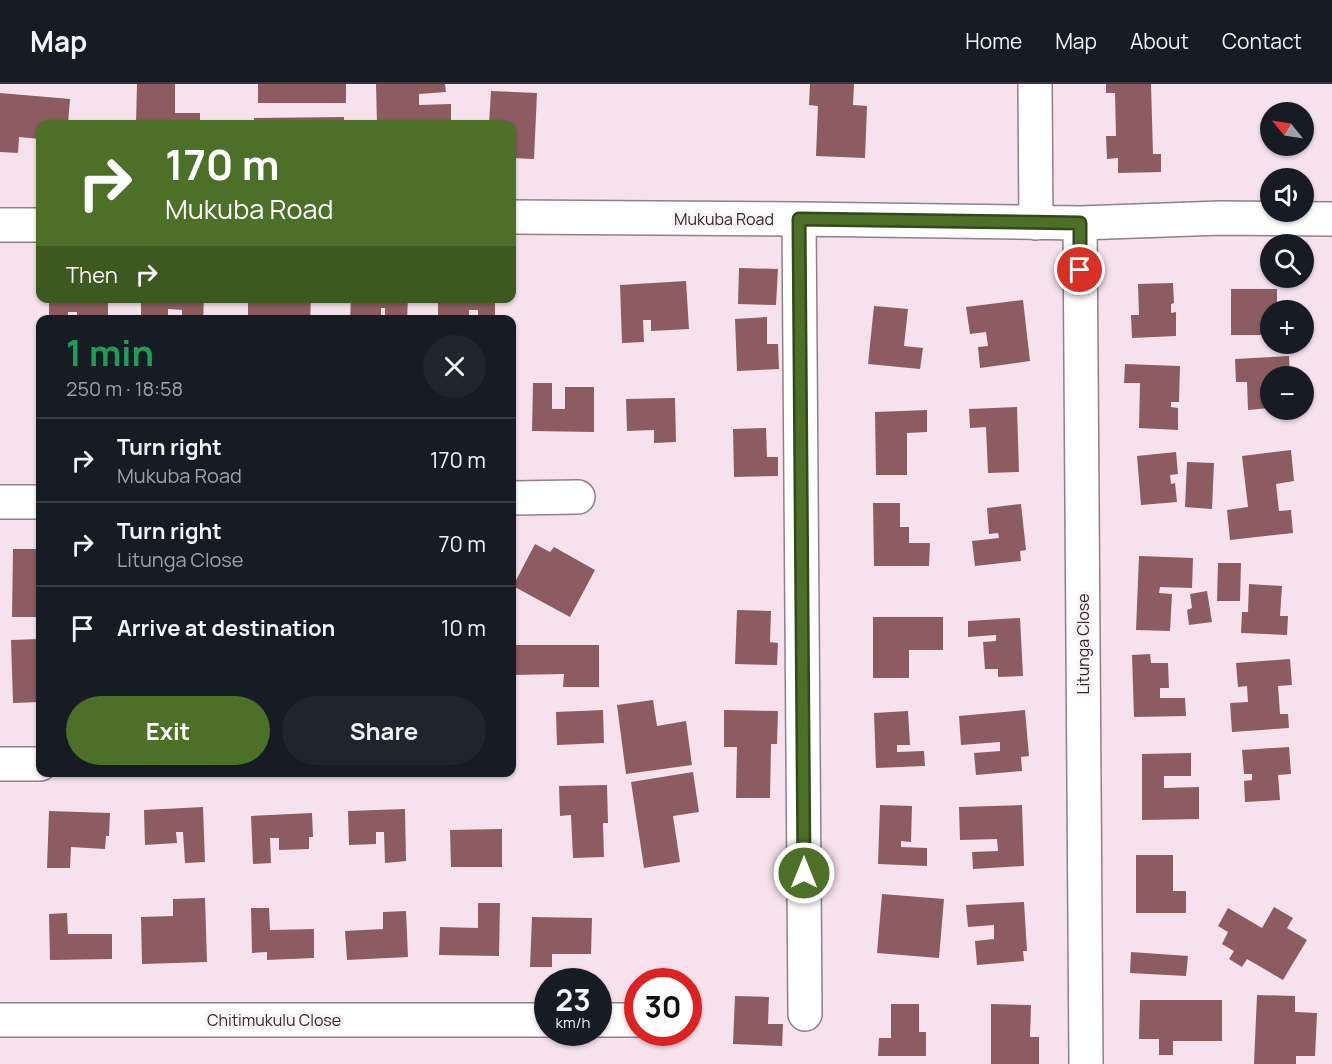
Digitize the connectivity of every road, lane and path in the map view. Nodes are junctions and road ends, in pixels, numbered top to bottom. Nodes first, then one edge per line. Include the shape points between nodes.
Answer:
1 (1035, 84) edge
2 (516, 217) edge
3 (799, 219) junction
4 (1332, 219) edge
5 (1036, 223) junction
6 (1080, 223) junction
7 (0, 225) edge
8 (36, 225) edge
9 (578, 497) dead end
10 (516, 498) edge
11 (0, 502) edge
12 (36, 502) edge
13 (0, 764) edge
14 (36, 764) edge
15 (805, 1014) dead end
16 (0, 1020) edge
17 (534, 1020) edge
18 (1086, 1064) edge

1 - 5 street
2 - 3 street, Mukuba Road
3 - 5 street, Mukuba Road
3 - 15 street
4 - 6 street, Mukuba Road
5 - 6 street, Mukuba Road
6 - 18 street, Litunga Close
7 - 8 street
9 - 10 street
11 - 12 street
13 - 14 street
16 - 17 street, Chitimukulu Close

